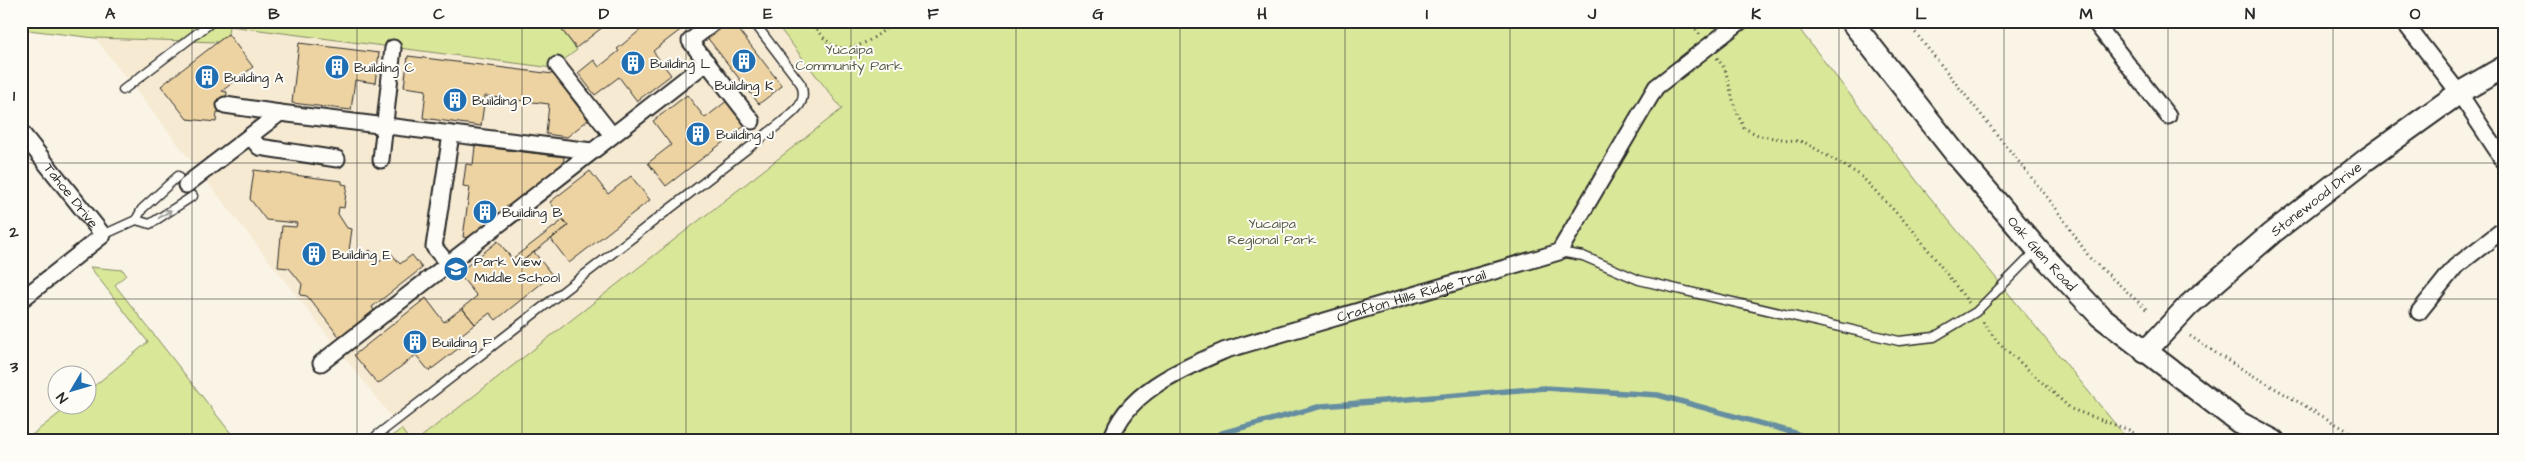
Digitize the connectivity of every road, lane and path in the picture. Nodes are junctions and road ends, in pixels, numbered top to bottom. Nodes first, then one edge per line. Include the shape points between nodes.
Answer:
1 (213, 21) edge
2 (716, 21) edge
3 (753, 21) edge
4 (812, 21) edge
5 (895, 21) edge
6 (1690, 21) edge
7 (1740, 21) edge
8 (1851, 21) edge
9 (1906, 21) edge
10 (2094, 21) edge
11 (2403, 21) edge
12 (1708, 46) junction
13 (393, 48) dead end
14 (706, 62) junction
15 (558, 65) dead end
16 (2504, 67) edge
17 (123, 90) dead end
18 (2459, 93) junction
19 (225, 105) dead end
20 (280, 113) junction
21 (2168, 116) dead end
22 (752, 121) dead end
23 (385, 126) junction
24 (21, 132) edge
25 (451, 134) junction
26 (612, 135) junction
27 (250, 136) junction
28 (592, 151) junction
29 (337, 159) dead end
30 (381, 160) dead end
31 (2504, 161) edge
32 (186, 185) junction
33 (136, 220) junction
34 (2504, 229) edge
35 (103, 235) junction
36 (2038, 250) junction
37 (1559, 252) junction
38 (448, 264) junction
39 (21, 300) edge
40 (2148, 310) dead end
41 (1976, 312) junction
42 (2419, 312) dead end
43 (2190, 336) dead end
44 (2145, 352) junction
45 (321, 363) dead end
46 (376, 436) dead end
47 (1111, 441) edge
48 (2146, 441) edge
49 (2274, 441) edge
50 (2365, 441) edge

1 - 17 lane
2 - 14 street via 690,41
3 - 46 lane via 801,84 804,95 800,106
4 - 5 path via 828,42 846,48 870,41
6 - 12 path
7 - 12 street
8 - 36 main road, Oak Glen Road via 1959,158
9 - 40 path via 2056,207 2090,258
10 - 21 street
11 - 18 street
12 - 37 street via 1656,87
12 - 41 path via 1725,69 1734,108 1744,128 1760,136 1804,142 1860,175 1913,230
13 - 23 street
14 - 22 street
14 - 26 street
15 - 26 street
16 - 18 main road, Stonewood Drive
18 - 31 street
18 - 44 main road, Stonewood Drive via 2272,233 2189,305
19 - 20 street
20 - 23 street
20 - 27 street
23 - 25 street
23 - 30 street
24 - 35 street, Tahoe Drive
25 - 28 street
25 - 38 street via 434,247
26 - 28 street
27 - 29 street via 258,147
27 - 32 street
28 - 38 street
32 - 33 lane via 142,209
33 -> 32 lane via 150,224
33 - 35 lane
34 - 42 street via 2454,267
35 - 39 street
36 - 41 lane
36 - 44 main road, Oak Glen Road via 2100,316
37 - 41 lane via 1583,256 1639,280 1899,341 1934,337
37 - 47 street, Crafton Hills Ridge Trail via 1226,350 1174,372 1139,398 1115,428
38 - 45 street
41 - 48 path via 1997,341 2071,409 2128,430
43 - 50 path
44 - 49 main road, Oak Glen Road via 2240,422

